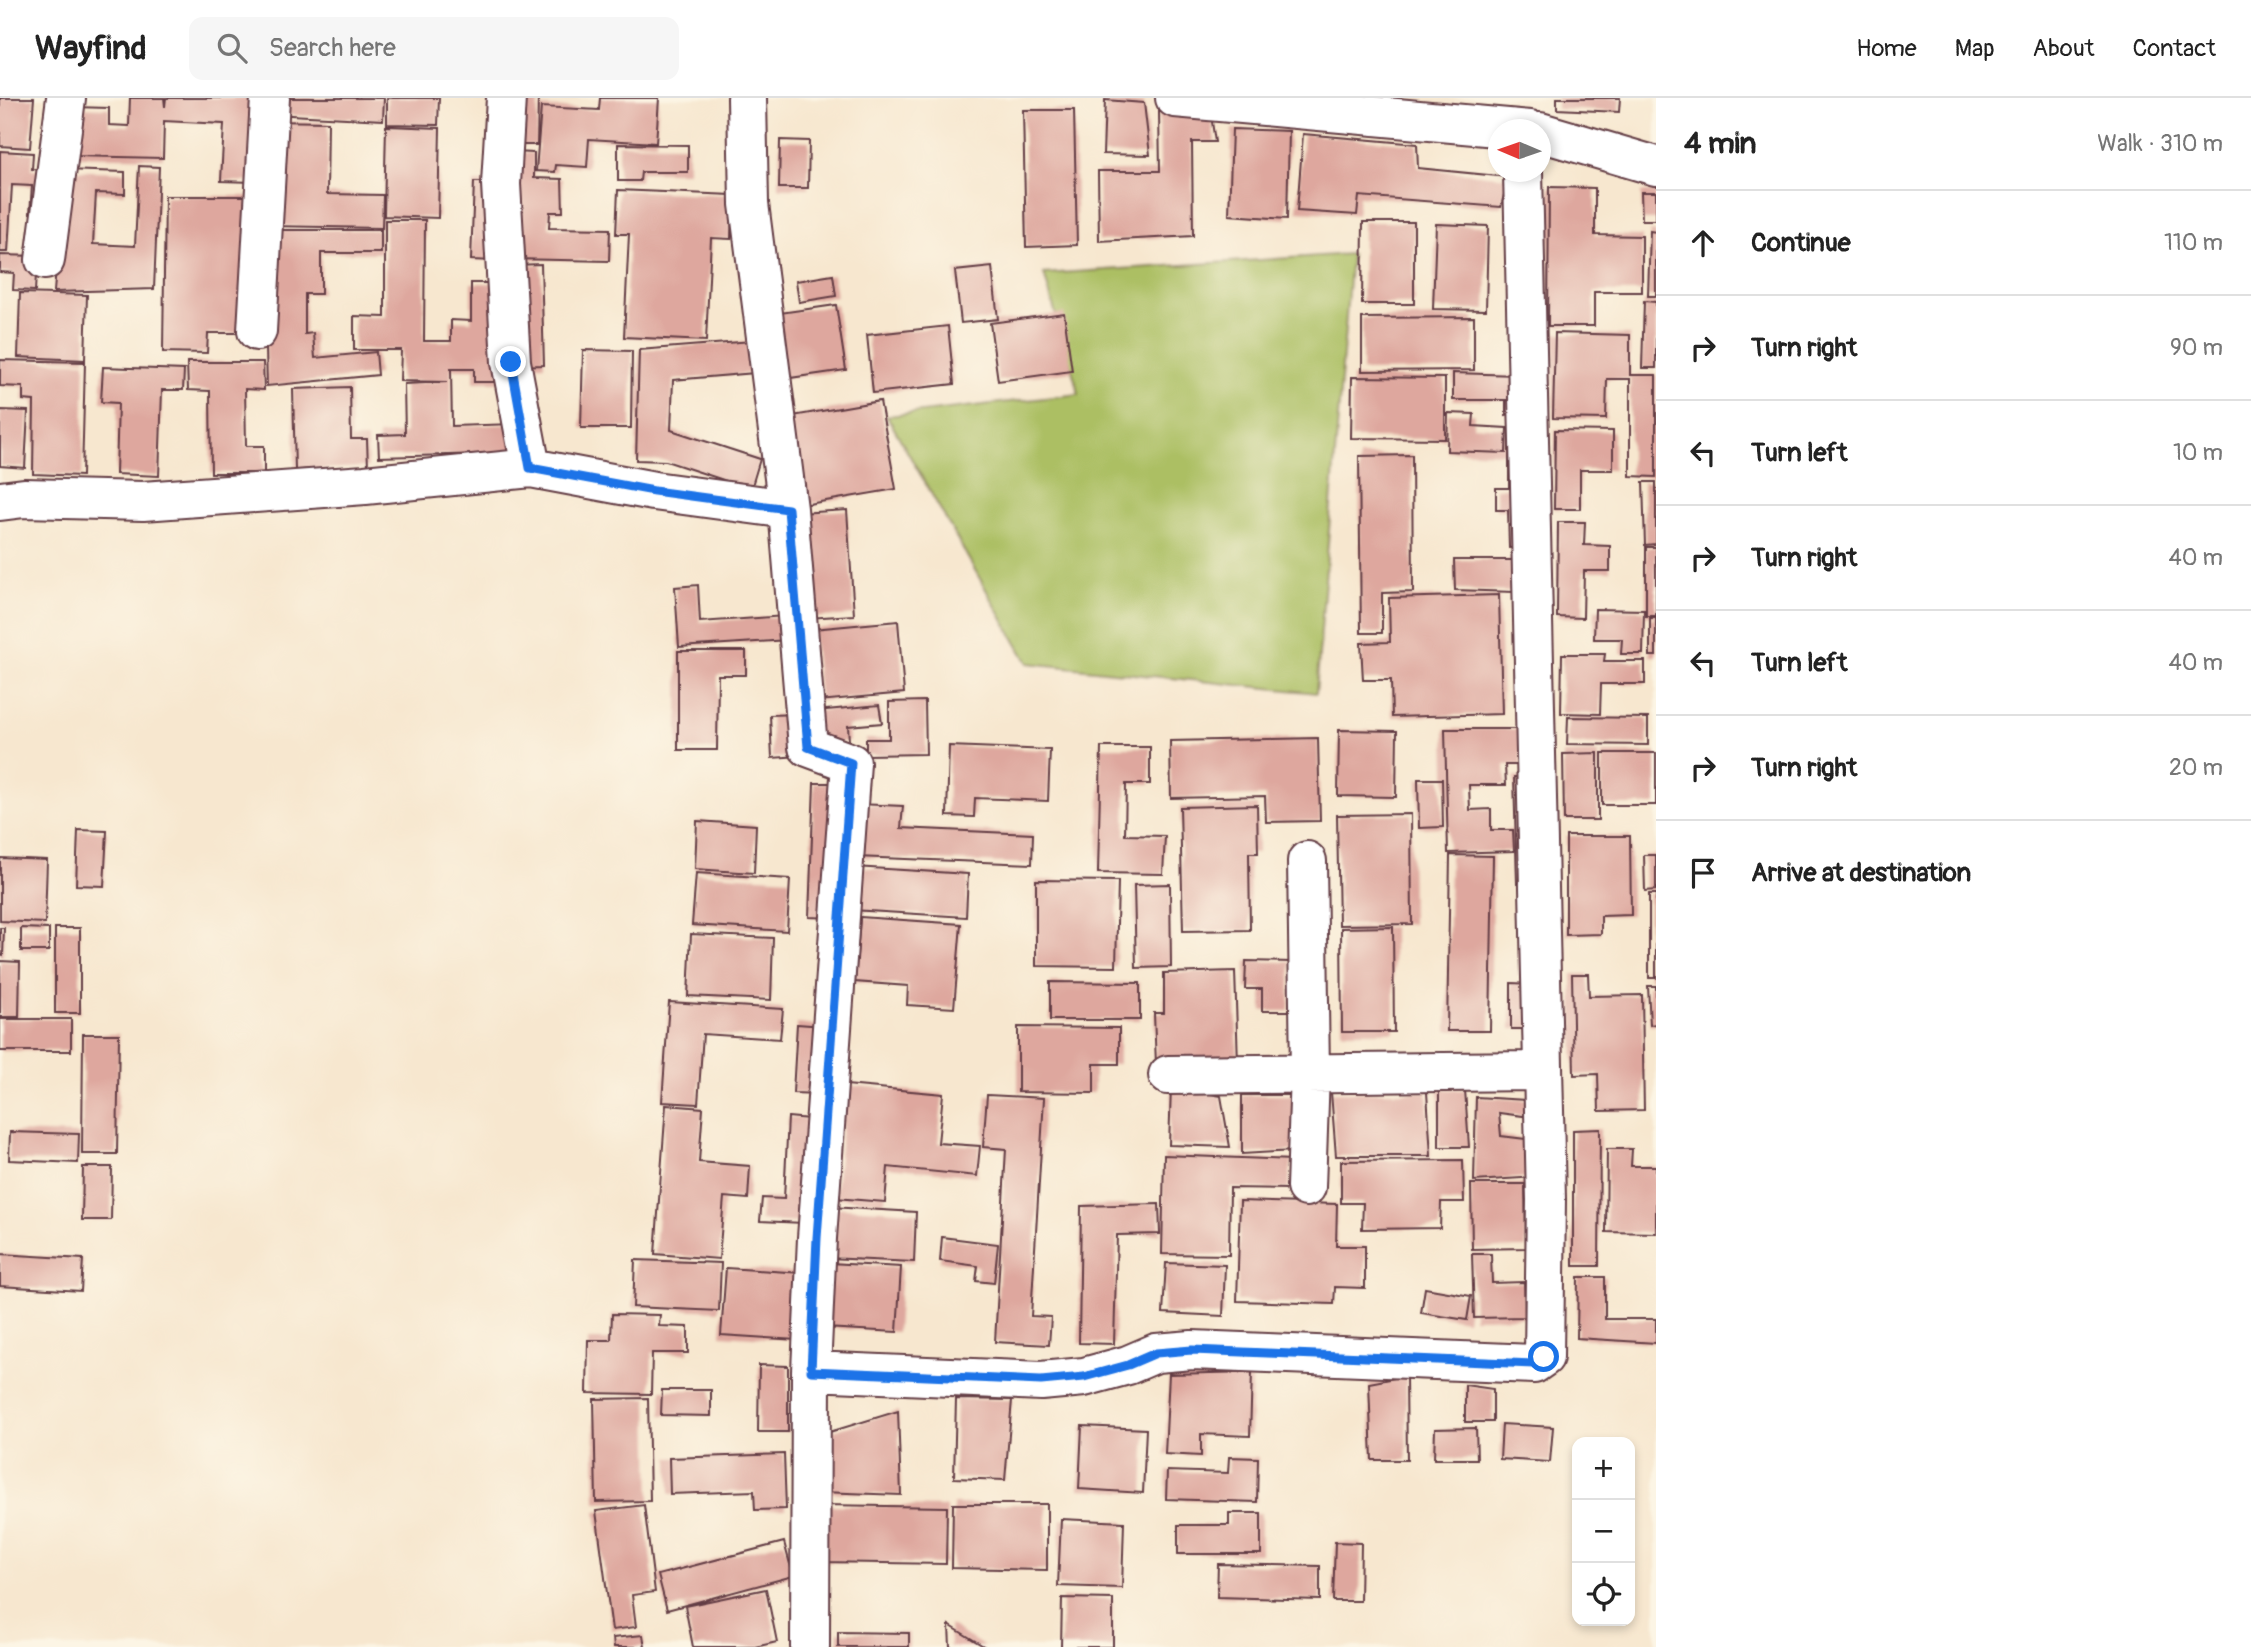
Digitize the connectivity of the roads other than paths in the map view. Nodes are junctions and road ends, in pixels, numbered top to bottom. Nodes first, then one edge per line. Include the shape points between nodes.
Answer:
1 (66, 98) edge
2 (270, 98) edge
3 (506, 98) edge
4 (747, 98) edge
5 (1175, 98) edge
6 (1488, 126) edge
7 (1551, 136) edge
8 (1656, 166) edge
9 (1524, 182) edge
10 (45, 260) dead end
11 (257, 331) dead end
12 (530, 468) junction
13 (0, 501) edge
14 (788, 509) junction
15 (1307, 861) dead end
16 (1543, 1071) junction
17 (1310, 1073) junction
18 (1168, 1075) dead end
19 (1306, 1187) dead end
20 (811, 1371) junction
21 (810, 1647) edge

1 - 10 street
2 - 11 street
3 - 12 street via 501,184 511,362
4 - 14 street via 749,205
5 - 6 street
7 - 8 street
9 - 16 street
12 - 13 street via 143,501
12 - 14 street
14 - 20 street via 808,747 851,763
15 - 17 street
16 - 17 street
16 - 20 street via 1546,1347 1544,1357 1534,1364 1192,1350 1156,1353 1084,1377 1041,1381
17 - 18 street
17 - 19 street
20 - 21 street

